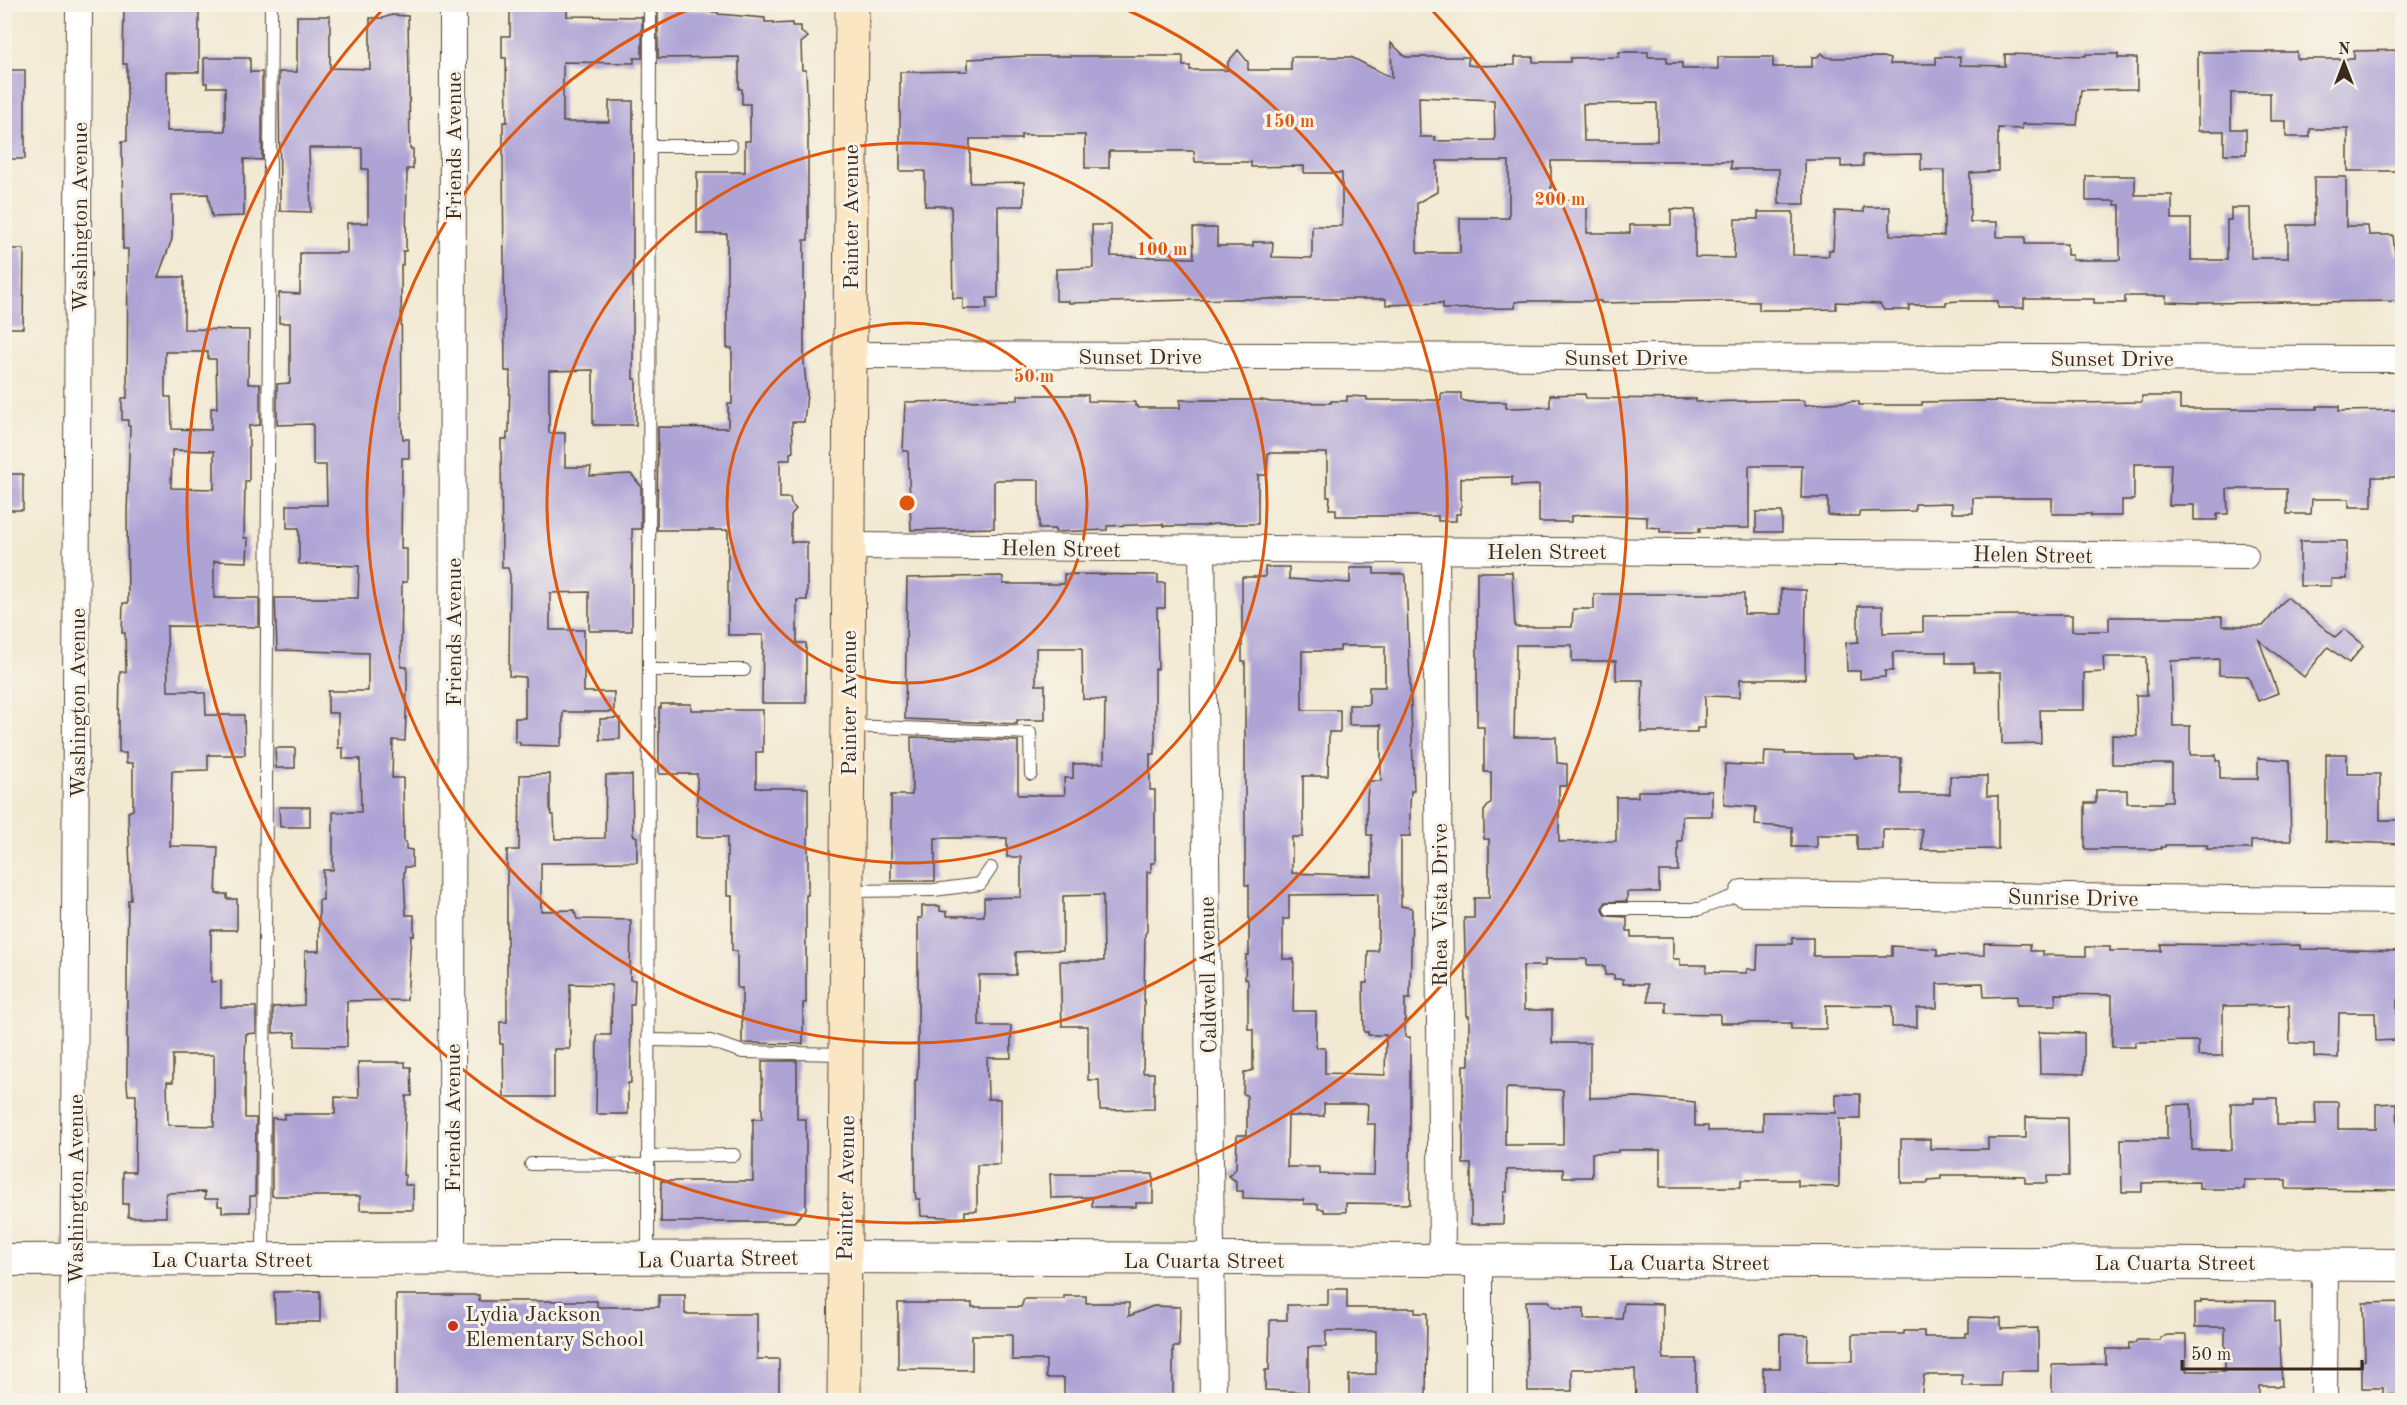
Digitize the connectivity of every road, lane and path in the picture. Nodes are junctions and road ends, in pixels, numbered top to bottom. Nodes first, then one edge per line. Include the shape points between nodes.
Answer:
1 (79, 4) edge
2 (271, 4) edge
3 (453, 4) edge
4 (650, 4) edge
5 (852, 4) edge
6 (650, 146) junction
7 (731, 146) dead end
8 (850, 355) junction
9 (2403, 359) edge
10 (848, 546) junction
11 (1202, 549) junction
12 (1436, 550) junction
13 (2245, 556) dead end
14 (649, 670) junction
15 (744, 670) dead end
16 (848, 726) junction
17 (1030, 774) dead end
18 (991, 868) dead end
19 (847, 891) junction
20 (1743, 893) joint
21 (2403, 901) edge
22 (1610, 909) dead end
23 (648, 1040) junction
24 (846, 1054) junction
25 (734, 1155) dead end
26 (648, 1160) junction
27 (531, 1164) dead end
28 (844, 1257) junction
29 (263, 1259) junction
30 (648, 1259) junction
31 (4, 1260) edge
32 (75, 1260) junction
33 (452, 1260) junction
34 (1211, 1260) junction
35 (1442, 1260) junction
36 (1479, 1262) junction
37 (2325, 1263) junction
38 (2403, 1265) edge
39 (73, 1401) edge
40 (844, 1401) edge
41 (1213, 1401) edge
42 (1479, 1401) edge
43 (2324, 1401) edge

1 - 32 street, Washington Avenue
2 - 29 lane
3 - 33 street, Friends Avenue
4 - 6 lane
5 - 8 main road, Painter Avenue
6 - 7 lane
6 - 14 lane
8 - 9 street, Sunset Drive
8 - 10 main road, Painter Avenue
10 - 11 street, Helen Street
10 - 16 main road, Painter Avenue
11 - 12 street, Helen Street
11 - 34 street, Caldwell Avenue
12 - 13 street, Helen Street
12 - 35 street, Rhea Vista Drive
14 - 15 lane
14 - 23 lane
16 - 17 lane via 1030,733
16 - 19 main road, Painter Avenue
18 - 19 lane via 980,884 934,890
19 - 24 main road, Painter Avenue
20 - 21 street, Sunrise Drive
20 - 22 lane via 1699,909
23 - 24 lane via 710,1041 743,1052
23 - 26 lane
24 - 28 main road, Painter Avenue
25 - 26 lane
26 - 27 lane
26 - 30 lane
28 - 30 street, La Cuarta Street
28 - 34 street, La Cuarta Street
28 - 40 main road, Painter Avenue
29 - 32 street, La Cuarta Street
29 - 33 street, La Cuarta Street
30 - 33 street, La Cuarta Street
31 - 32 street, La Cuarta Street
32 - 39 street, Washington Avenue
34 - 35 street, La Cuarta Street
34 - 41 street, Caldwell Avenue
35 - 36 street, La Cuarta Street
36 - 37 street, La Cuarta Street
36 - 42 street
37 - 38 street, La Cuarta Street
37 - 43 street

